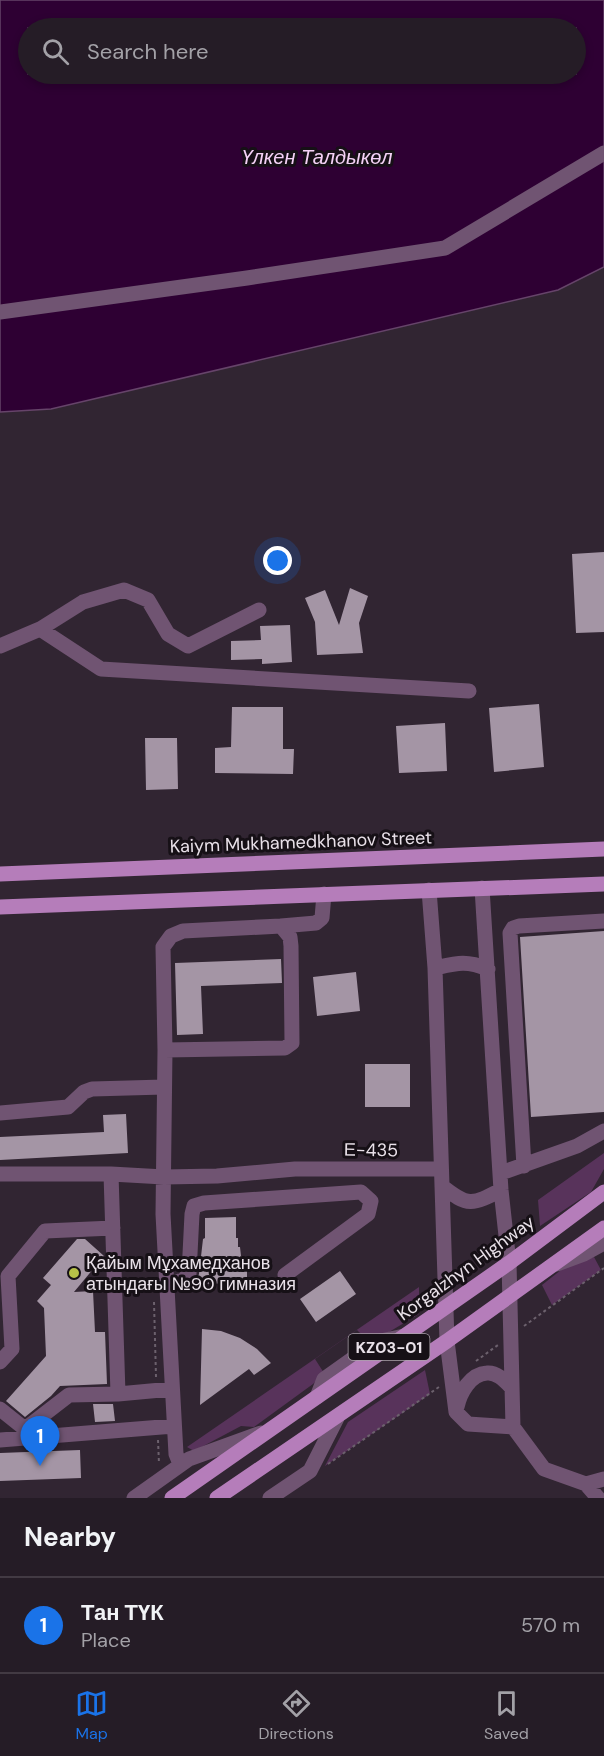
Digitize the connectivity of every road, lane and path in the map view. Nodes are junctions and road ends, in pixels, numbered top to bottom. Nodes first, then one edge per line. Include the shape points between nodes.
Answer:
1 (604, 153) edge
2 (0, 312) edge
3 (259, 610) dead end
4 (40, 629) junction
5 (0, 646) edge
6 (469, 691) dead end
7 (604, 849) edge
8 (0, 874) edge
9 (604, 884) edge
10 (482, 888) junction
11 (429, 890) junction
12 (324, 894) junction
13 (0, 907) edge
14 (604, 921) edge
15 (281, 926) junction
16 (435, 969) junction
17 (488, 969) junction
18 (165, 1050) junction
19 (164, 1087) junction
20 (0, 1113) edge
21 (604, 1131) edge
22 (524, 1166) junction
23 (440, 1169) junction
24 (501, 1173) junction
25 (0, 1174) edge
26 (111, 1174) junction
27 (164, 1177) junction
28 (604, 1184) edge
29 (442, 1186) junction
30 (501, 1190) junction
31 (600, 1195) edge
32 (113, 1228) junction
33 (604, 1228) edge
34 (604, 1243) edge
35 (508, 1263) junction
36 (552, 1266) junction
37 (285, 1275) dead end
38 (166, 1285) junction
39 (153, 1295) dead end
40 (509, 1297) junction
41 (446, 1307) junction
42 (447, 1341) junction
43 (0, 1362) edge
44 (512, 1388) junction
45 (165, 1390) junction
46 (118, 1394) junction
47 (0, 1409) edge
48 (456, 1412) junction
49 (337, 1418) junction
50 (174, 1426) junction
51 (158, 1427) junction
52 (513, 1427) junction
53 (266, 1431) junction
54 (0, 1440) edge
55 (180, 1464) junction
56 (159, 1466) dead end
57 (604, 1479) edge
58 (586, 1484) junction
59 (134, 1498) edge
60 (172, 1498) edge
61 (217, 1498) edge
62 (270, 1498) edge
63 (598, 1498) edge

1 - 2 street via 445,248
3 - 4 street via 188,646 168,634 148,600 124,590 83,602
4 - 5 street
4 - 6 street via 101,669
7 - 8 main road, Kaiym Mukhamedkhanov Street
9 - 10 main road
10 - 11 main road
10 - 17 street
11 - 12 main road
11 - 16 street
12 - 13 main road
12 - 15 street via 322,918 316,923
14 - 22 street via 519,926 510,933
15 - 18 street via 183,931 171,936 163,947
15 - 18 street via 291,937 292,1043 285,1048
16 - 17 street via 463,962
16 - 23 street
17 - 24 street
18 - 19 street
19 - 20 street via 92,1089 68,1107
19 - 27 street
21 - 22 street
22 - 24 street
23 - 27 street, Е-435 via 295,1169
23 - 29 street
24 - 30 street
25 - 26 street, Е-435
26 - 27 street, Е-435
26 - 32 street
27 - 38 street
28 - 31 street
29 - 30 street via 457,1199 470,1203
29 - 41 street
30 - 35 street
31 - 35 main road, Korgalzhyn Highway / KZ03-01
32 - 43 street via 45,1231 8,1276 12,1349
32 - 46 street
33 - 36 main road, KZ03-01
34 - 36 street
35 - 40 street
35 - 41 main road, Korgalzhyn Highway / KZ03-01
36 - 40 main road, KZ03-01
37 - 38 street via 368,1214 371,1201 361,1192 194,1206 189,1274
38 - 45 street
39 - 45 path
40 - 42 main road, KZ03-01
40 - 44 street
41 - 42 street
41 - 53 main road, Korgalzhyn Highway / KZ03-01
42 - 48 street
42 - 49 main road, KZ03-01
44 - 48 street via 495,1374 480,1375 464,1388
44 - 52 street
45 - 46 street
45 - 50 street
46 - 47 street via 69,1395 25,1429
48 - 52 street via 468,1424
49 - 61 main road, KZ03-01
49 - 62 street via 310,1471
50 - 51 street
50 - 55 street
51 - 54 street
51 - 56 path
52 - 58 street via 544,1469
53 - 55 street
53 - 60 main road, Korgalzhyn Highway / KZ03-01
55 - 59 street
57 - 58 street
58 - 63 street

